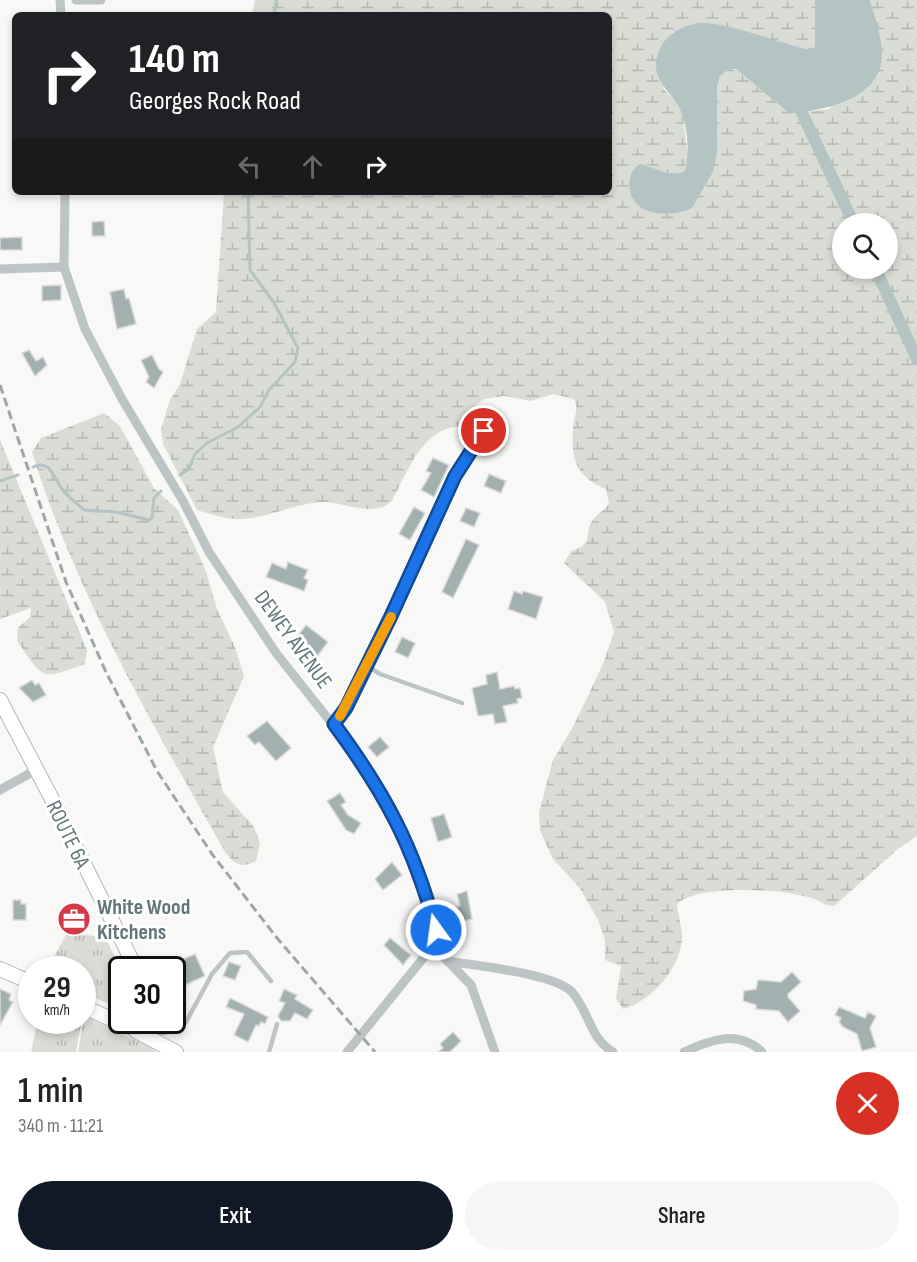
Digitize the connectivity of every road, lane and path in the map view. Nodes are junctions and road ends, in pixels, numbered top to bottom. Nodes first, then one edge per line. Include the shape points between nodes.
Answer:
1 (76, 0) edge
2 (101, 0) edge
3 (65, 195) edge
4 (64, 267) junction
5 (0, 268) edge
6 (493, 419) dead end
7 (367, 666) junction
8 (0, 700) edge
9 (462, 703) dead end
10 (334, 724) junction
11 (36, 770) junction
12 (0, 790) edge
13 (433, 946) junction
14 (129, 956) edge
15 (448, 961) junction
16 (0, 969) edge
17 (18, 977) edge
18 (271, 981) dead end
19 (186, 1022) edge
20 (277, 1024) dead end
21 (142, 1034) edge
22 (168, 1034) edge
23 (177, 1052) edge
24 (269, 1052) edge
25 (347, 1052) edge
26 (495, 1052) edge
27 (613, 1052) edge
28 (684, 1052) edge
29 (762, 1052) edge

1 - 2 street
3 - 4 street
4 - 5 street
4 - 10 street, DEWEY AVENUE via 91,340 209,552 276,653
6 - 7 street via 455,476
7 - 9 lane
7 - 10 street
8 - 11 main road, ROUTE 6A
10 - 13 street, DEWEY AVENUE via 394,813 423,879 436,930
11 - 12 street
11 - 14 main road, ROUTE 6A
13 - 15 street
13 - 25 street
15 - 26 street via 471,985
15 - 27 street via 544,978 571,990 587,1012 594,1035
16 - 17 main road
18 - 19 lane via 247,952 230,952 212,974
20 - 24 lane
21 - 23 main road
22 - 23 main road
28 - 29 street via 729,1036

